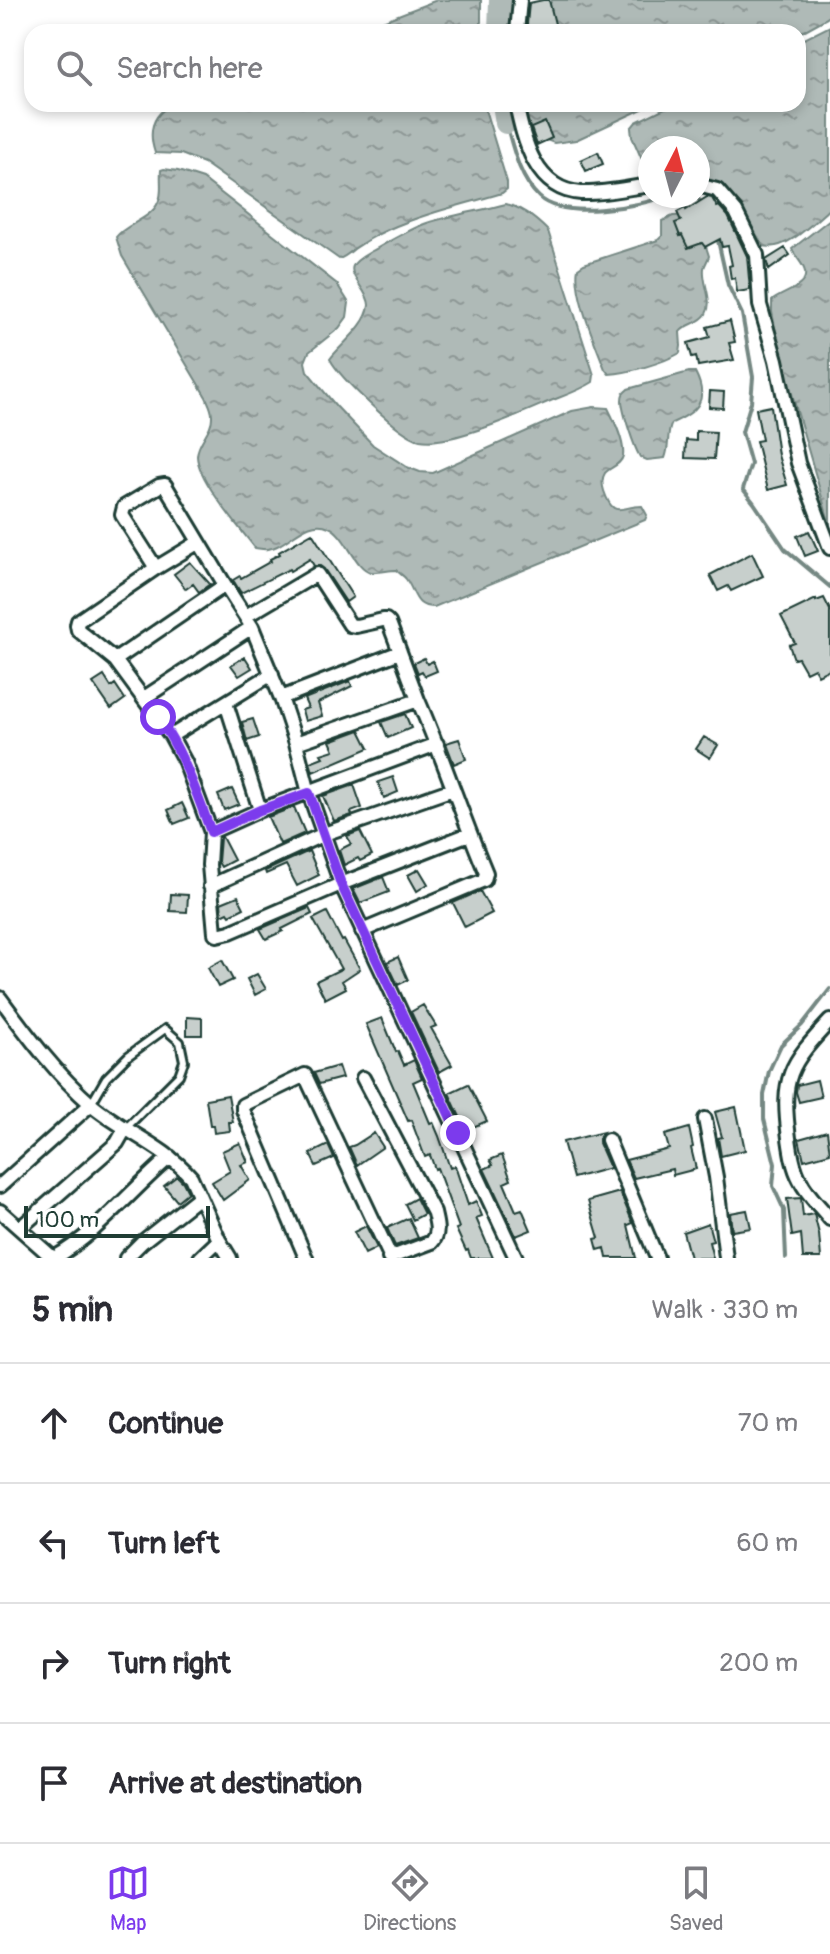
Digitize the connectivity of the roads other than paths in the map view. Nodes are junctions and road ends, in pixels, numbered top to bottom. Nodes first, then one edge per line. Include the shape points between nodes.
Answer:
1 (520, 0) edge
2 (518, 24) edge
3 (518, 112) edge
4 (638, 186) edge
5 (710, 188) edge
6 (199, 542) junction
7 (830, 548) edge
8 (156, 568) junction
9 (225, 585) junction
10 (249, 621) junction
11 (400, 652) junction
12 (115, 660) junction
13 (272, 674) junction
14 (144, 698) junction
15 (281, 698) junction
16 (418, 700) junction
17 (226, 703) junction
18 (171, 736) junction
19 (296, 743) junction
20 (437, 744) junction
21 (453, 789) junction
22 (309, 793) junction
23 (260, 810) junction
24 (211, 832) junction
25 (324, 834) junction
26 (469, 834) junction
27 (341, 884) junction
28 (210, 886) junction
29 (362, 931) junction
30 (0, 998) edge
31 (830, 1021) edge
32 (363, 1078) dead end
33 (91, 1104) junction
34 (705, 1119) dead end
35 (125, 1129) junction
36 (608, 1140) dead end
37 (170, 1157) junction
38 (0, 1186) edge
39 (199, 1197) junction
40 (0, 1211) edge
41 (830, 1219) edge
42 (20, 1228) junction
43 (219, 1240) junction
44 (54, 1258) edge
45 (126, 1258) edge
46 (200, 1258) edge
47 (230, 1258) edge
48 (306, 1258) edge
49 (390, 1258) edge
50 (516, 1258) edge
51 (657, 1258) edge
52 (726, 1258) edge

1 - 2 street
3 - 4 street via 534,162 554,186 582,193
5 - 7 street via 736,212 757,255 760,305 798,463
6 - 8 street
6 - 8 street via 165,485 124,507 122,515
6 - 9 street
8 - 12 street via 78,621 78,630
9 - 10 street
9 - 12 street
10 - 11 street via 317,574 350,625 386,620
10 - 13 street
10 - 14 street
11 - 15 street
11 - 16 street
12 - 14 street
13 - 15 street
13 - 17 street
14 - 18 street
15 - 19 street
16 - 19 street
16 - 20 street
17 - 18 street
17 - 23 street
18 - 24 street
19 - 22 street
20 - 21 street
20 - 22 street
21 - 25 street
21 - 26 street
22 - 23 street
22 - 25 street
23 - 24 street
24 - 28 street
25 - 27 street
25 - 28 street
26 - 27 street
26 - 29 street via 486,873 484,880
27 - 28 street via 217,935
27 - 29 street
29 - 50 street
30 - 33 street
31 - 41 street via 798,1058 786,1093 799,1180
32 - 49 street via 434,1213 437,1231 432,1242
33 - 35 street
33 - 35 lane via 106,1078 165,1029 180,1042 184,1061 179,1075
33 - 38 street
34 - 52 street
35 - 37 street
35 - 42 street via 117,1143
36 - 51 street
37 - 39 street via 191,1177
37 - 44 street
39 - 43 street
39 - 45 street
40 - 42 street
42 - 44 street
43 - 46 street
43 - 47 street
48 - 49 street via 243,1110 243,1105 305,1075

